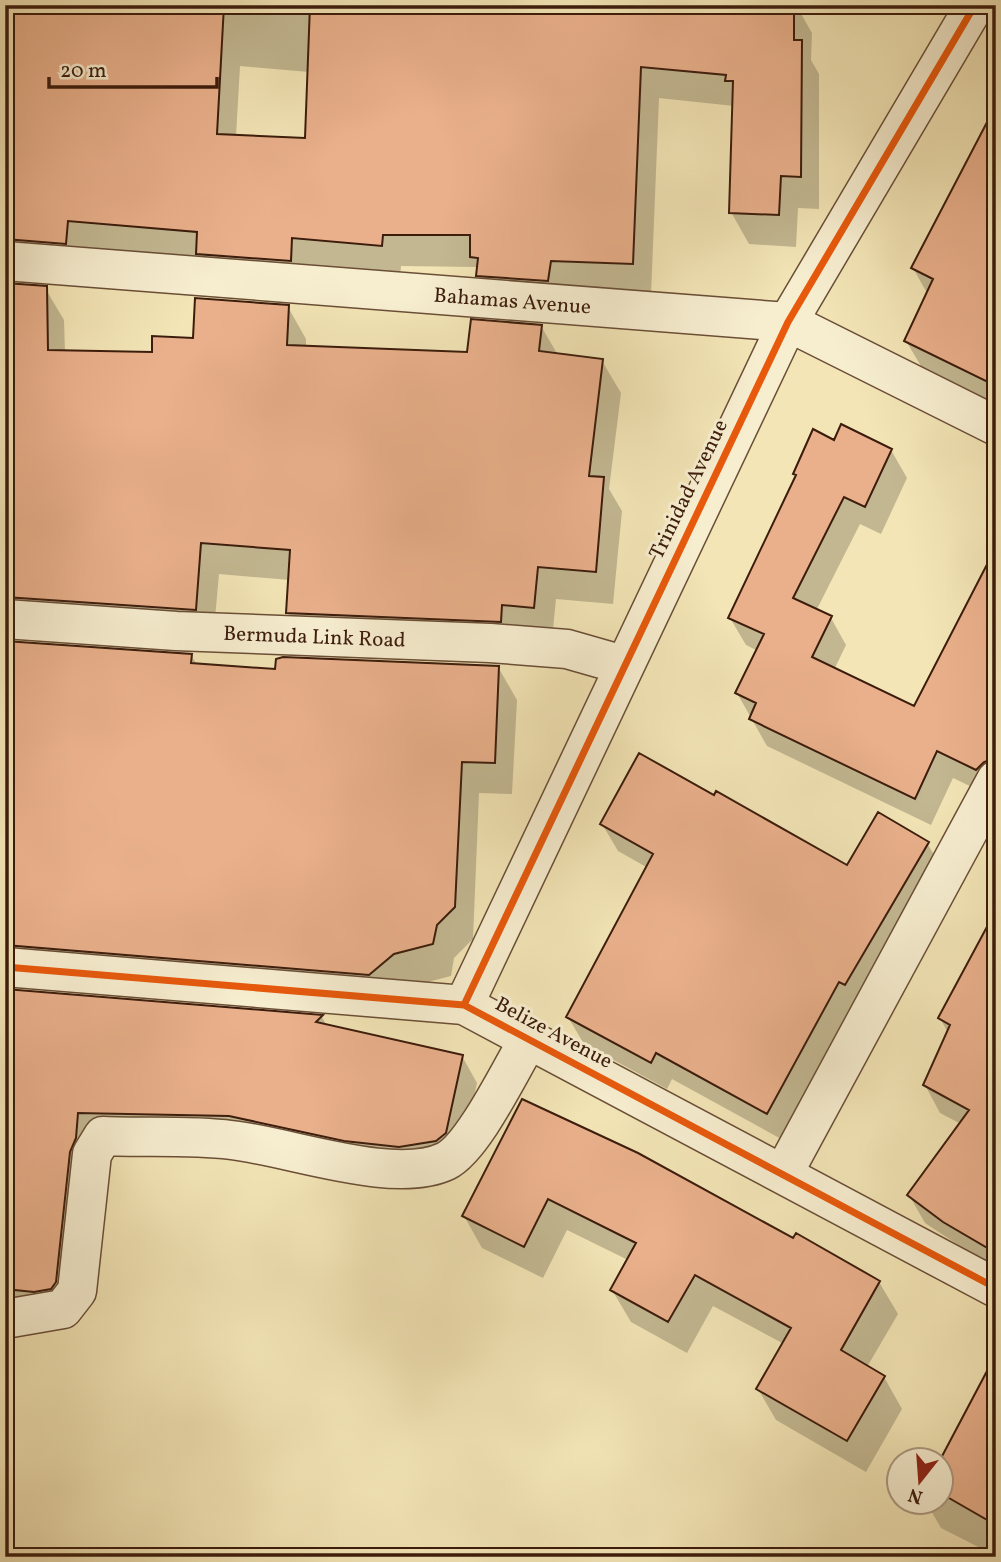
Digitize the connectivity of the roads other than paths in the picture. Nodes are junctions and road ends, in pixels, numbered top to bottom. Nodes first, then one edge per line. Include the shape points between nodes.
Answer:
1 (975, 5) edge
2 (990, 5) edge
3 (996, 9) edge
4 (5, 261) edge
5 (788, 322) junction
6 (996, 426) edge
7 (5, 619) edge
8 (623, 665) junction
9 (996, 780) edge
10 (5, 967) edge
11 (464, 1004) junction
12 (529, 1039) junction
13 (783, 1174) junction
14 (996, 1288) edge
15 (5, 1318) edge

1 - 5 street, Trinidad Avenue
2 - 3 street
4 - 5 street, Bahamas Avenue
5 - 6 street, Bahamas Avenue
5 - 8 street, Trinidad Avenue
7 - 8 street, Bermuda Link Road via 176,631 490,643 567,649
8 - 11 street, Trinidad Avenue
9 - 13 street
10 - 11 street, Belize Avenue
11 - 12 street, Belize Avenue
12 - 13 street, Belize Avenue
12 - 15 street via 469,1141 447,1160 421,1169 355,1163 230,1140 103,1136 92,1154 77,1292 63,1309
13 - 14 street, Belize Avenue

